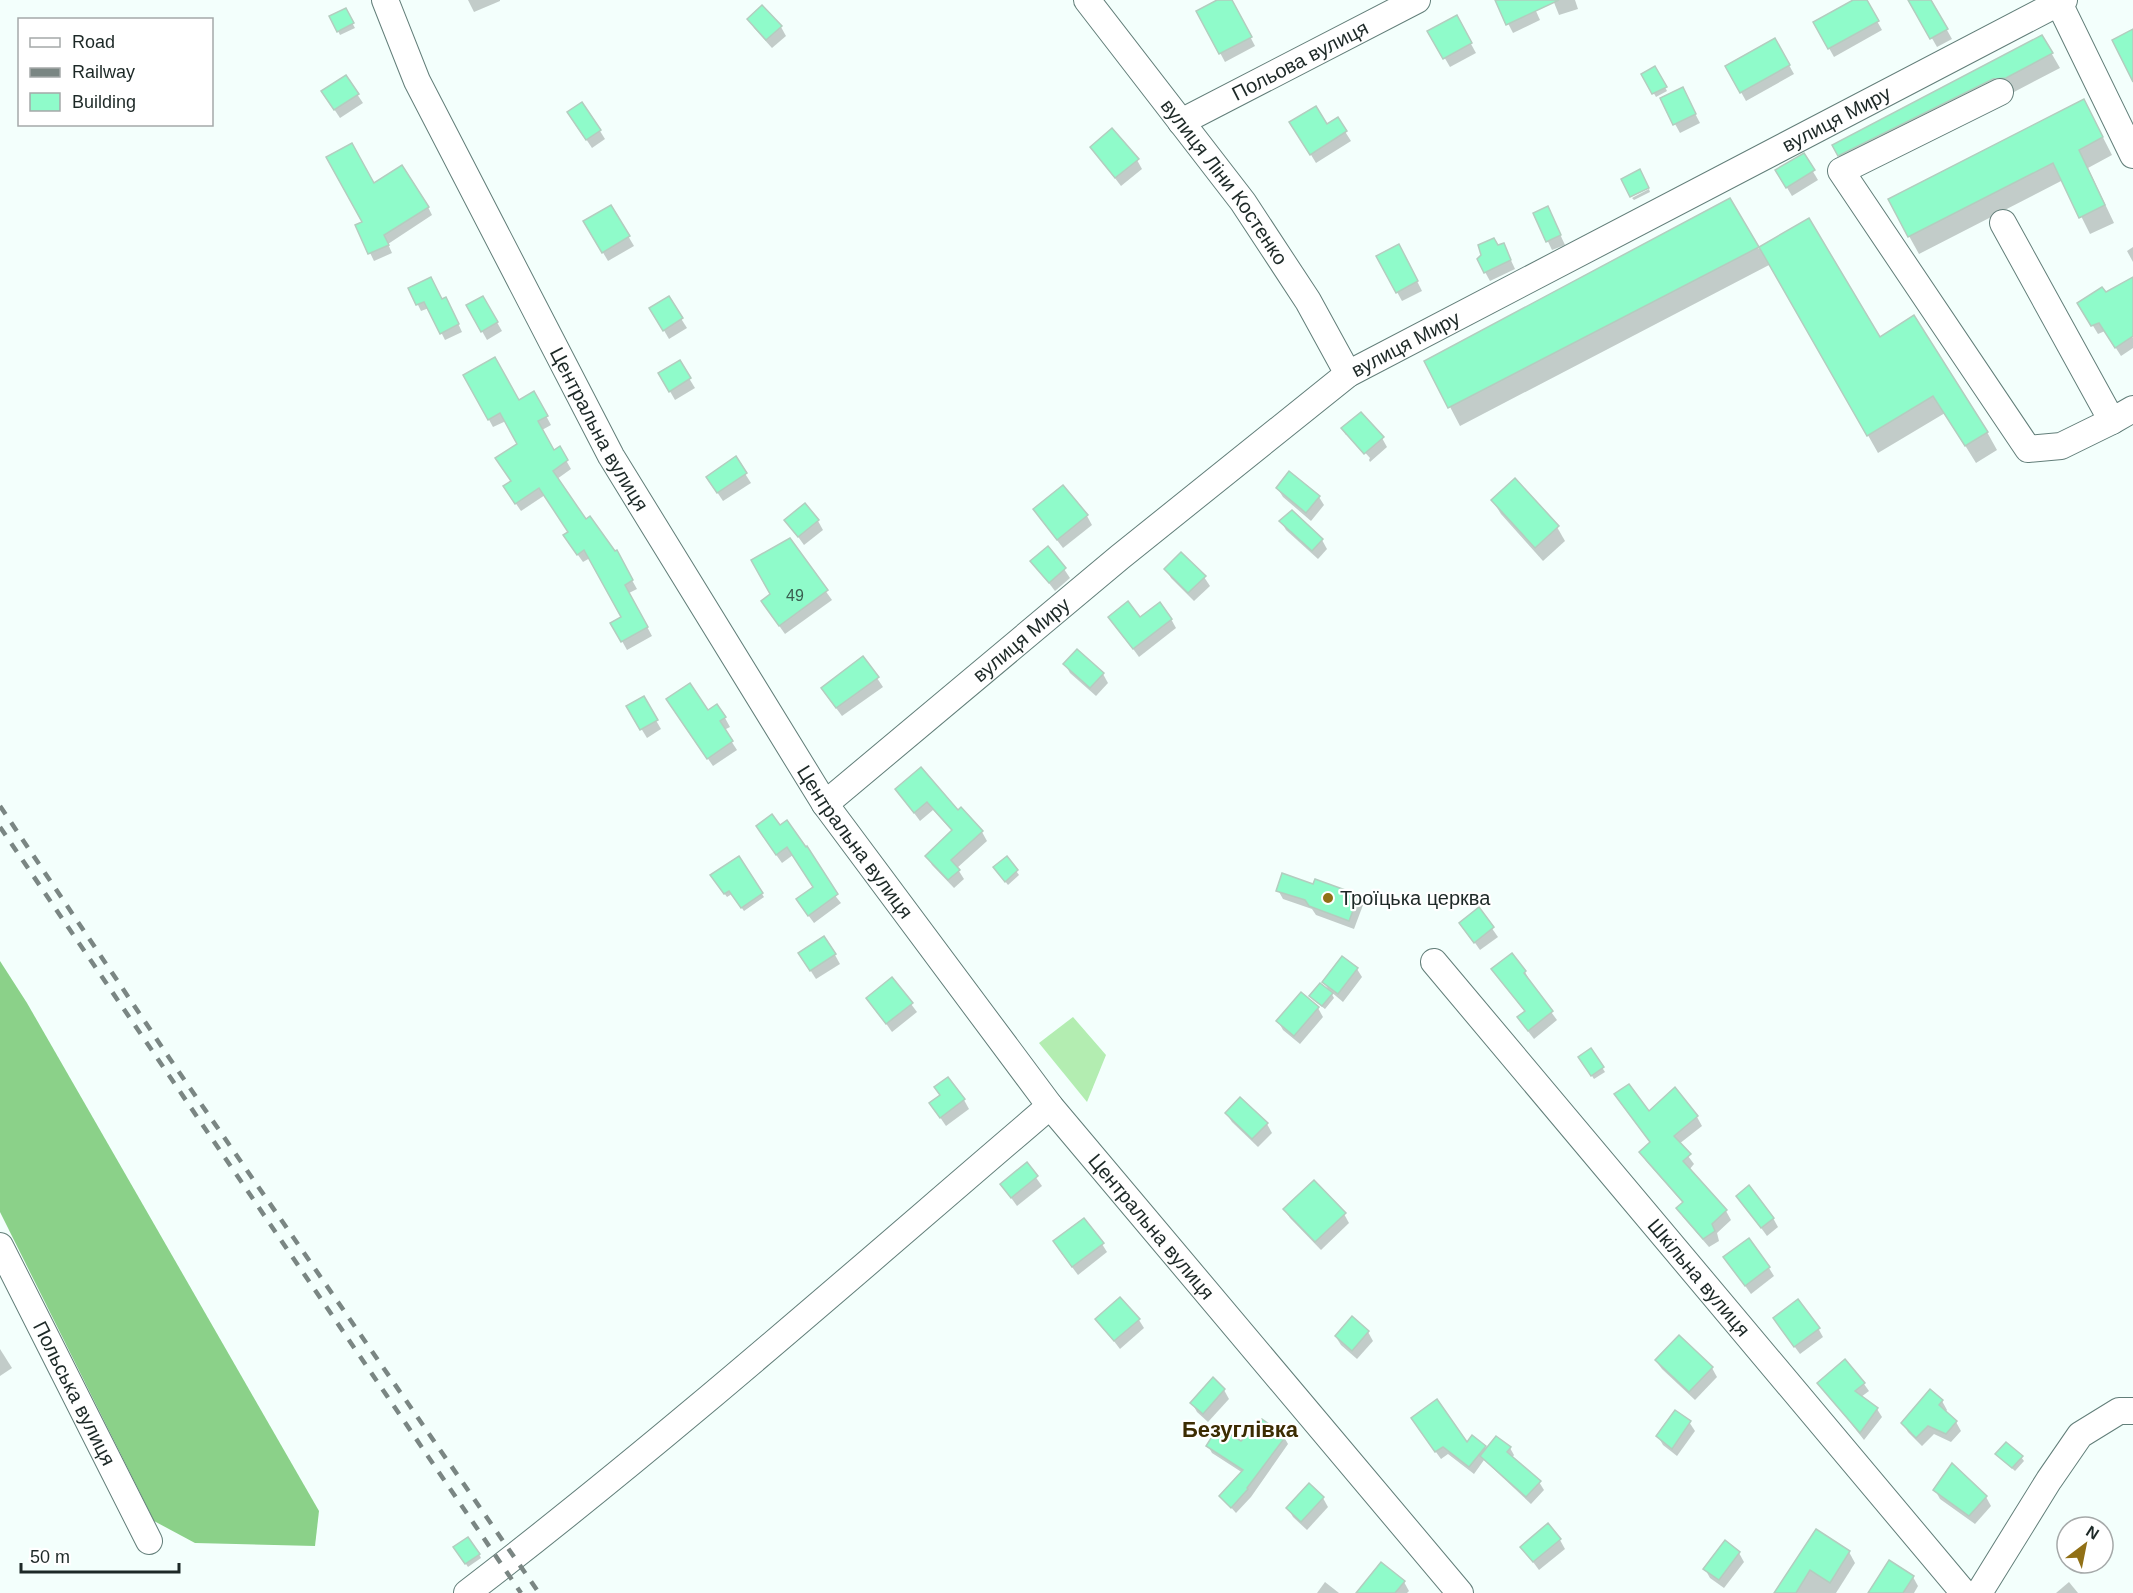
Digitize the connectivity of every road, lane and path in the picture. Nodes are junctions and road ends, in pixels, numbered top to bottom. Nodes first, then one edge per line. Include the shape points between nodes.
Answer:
1 (385, 0) edge
2 (1087, 0) edge
3 (1417, 0) edge
4 (2061, 1) edge
5 (2000, 92) dead end
6 (1181, 122) junction
7 (2133, 155) edge
8 (2002, 223) dead end
9 (1348, 374) junction
10 (2122, 415) edge
11 (825, 804) junction
12 (1434, 963) dead end
13 (1050, 1106) junction
14 (0, 1246) edge
15 (2133, 1411) edge
16 (149, 1541) dead end
17 (467, 1593) edge
18 (1460, 1593) edge
19 (1964, 1593) edge
20 (1979, 1593) edge

1 - 11 street, Центральна вулиця via 417,81 612,456
2 - 6 street, вулиця Ліни Костенко
3 - 6 street, Польова вулиця
4 - 7 street
4 - 9 street, вулиця Миру
5 - 10 street via 1841,171 2028,449 2061,446
6 - 9 street, вулиця Ліни Костенко via 1243,202 1308,301
8 - 10 street
9 - 11 street, вулиця Миру via 1120,557
11 - 13 street, Центральна вулиця
12 - 19 street, Шкільна вулиця
13 - 17 street via 589,1497
13 - 18 street, Центральна вулиця
14 - 16 street, Польська вулиця
15 - 20 street via 2119,1411 2080,1435

